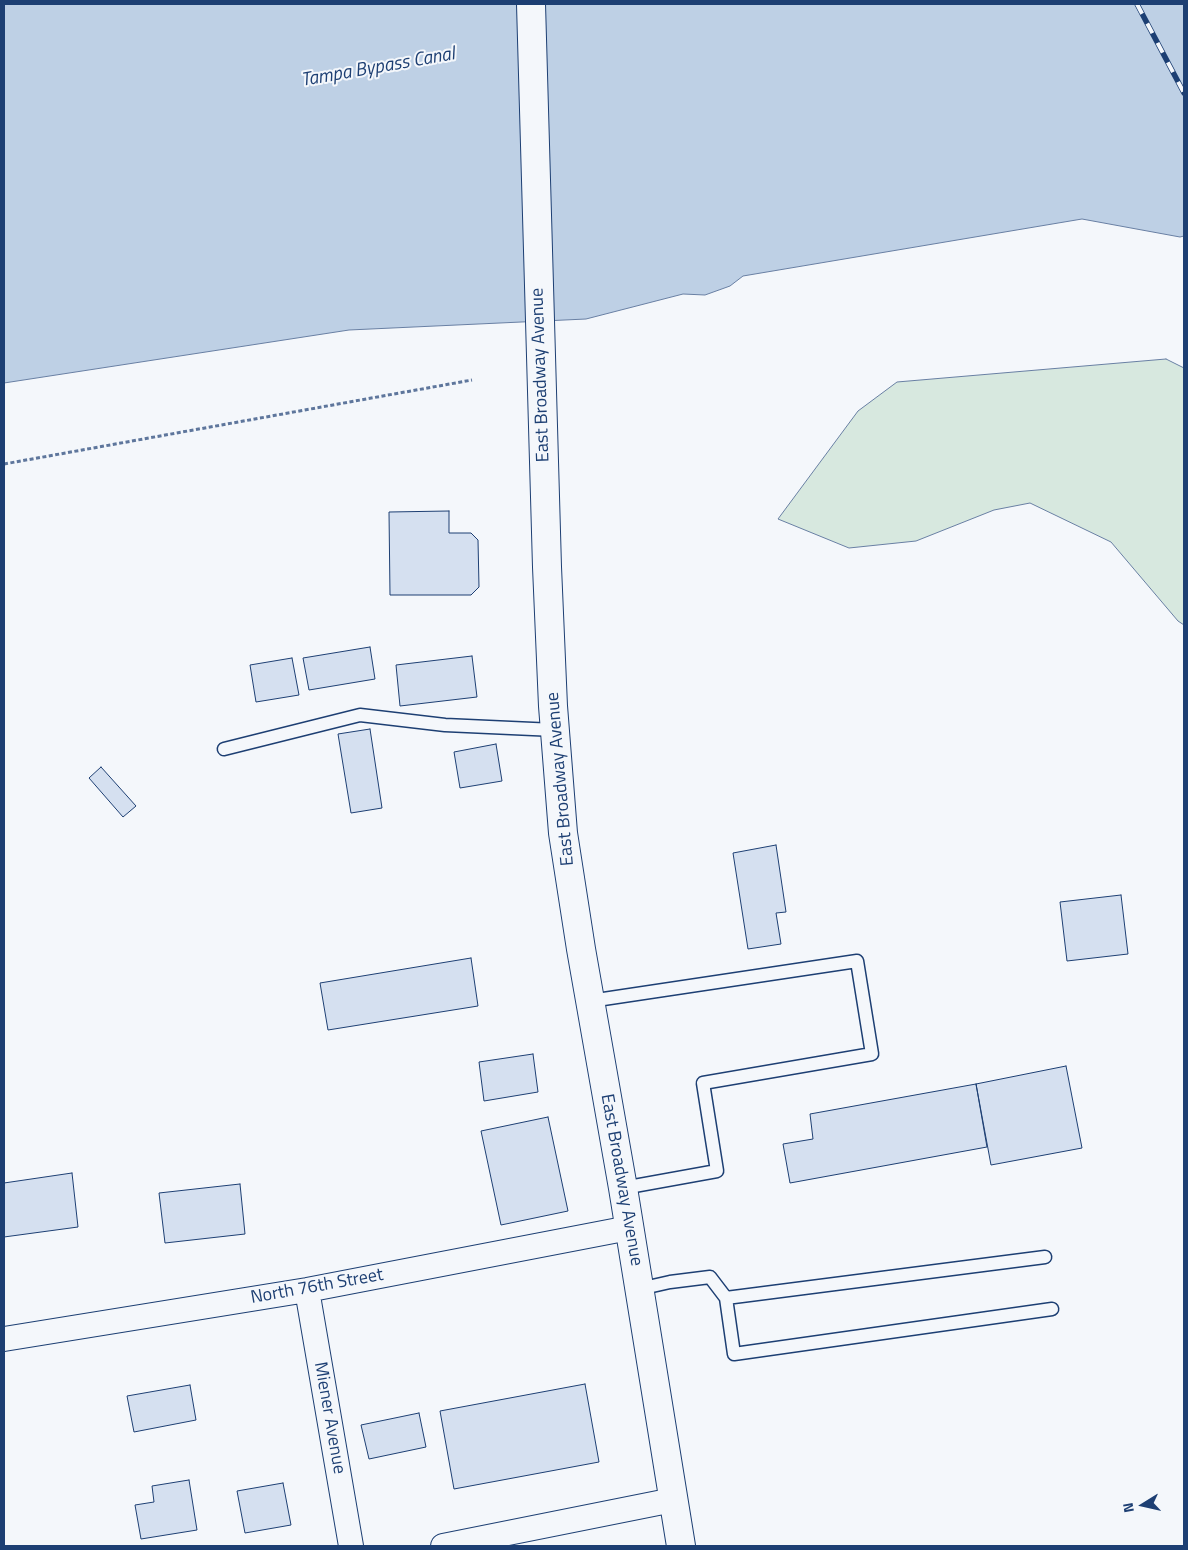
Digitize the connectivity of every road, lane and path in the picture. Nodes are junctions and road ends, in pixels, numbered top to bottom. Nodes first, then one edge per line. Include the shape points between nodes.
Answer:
1 (531, 4) edge
2 (472, 380) dead end
3 (4, 464) edge
4 (555, 730) junction
5 (224, 749) dead end
6 (590, 1001) junction
7 (622, 1188) junction
8 (629, 1228) junction
9 (1045, 1257) dead end
10 (639, 1289) junction
11 (307, 1290) junction
12 (726, 1298) junction
13 (1052, 1309) dead end
14 (4, 1339) edge
15 (673, 1500) junction
16 (351, 1546) edge
17 (443, 1546) edge
18 (681, 1546) edge

1 - 4 main road, East Broadway Avenue via 546,567
2 - 3 path
4 - 5 lane via 445,725 360,715
4 - 6 main road, East Broadway Avenue via 563,833
6 - 7 main road, East Broadway Avenue
6 - 7 lane via 857,961 872,1054 703,1083 717,1171
7 - 8 main road, East Broadway Avenue
8 - 10 main road, East Broadway Avenue
8 - 11 street, North 76th Street
9 - 12 lane
10 - 12 lane via 710,1277
10 - 15 main road, East Broadway Avenue
11 - 14 street, North 76th Street
11 - 16 street, Miener Avenue
12 - 13 lane via 734,1354
15 - 17 street
15 - 18 main road, East Broadway Avenue

